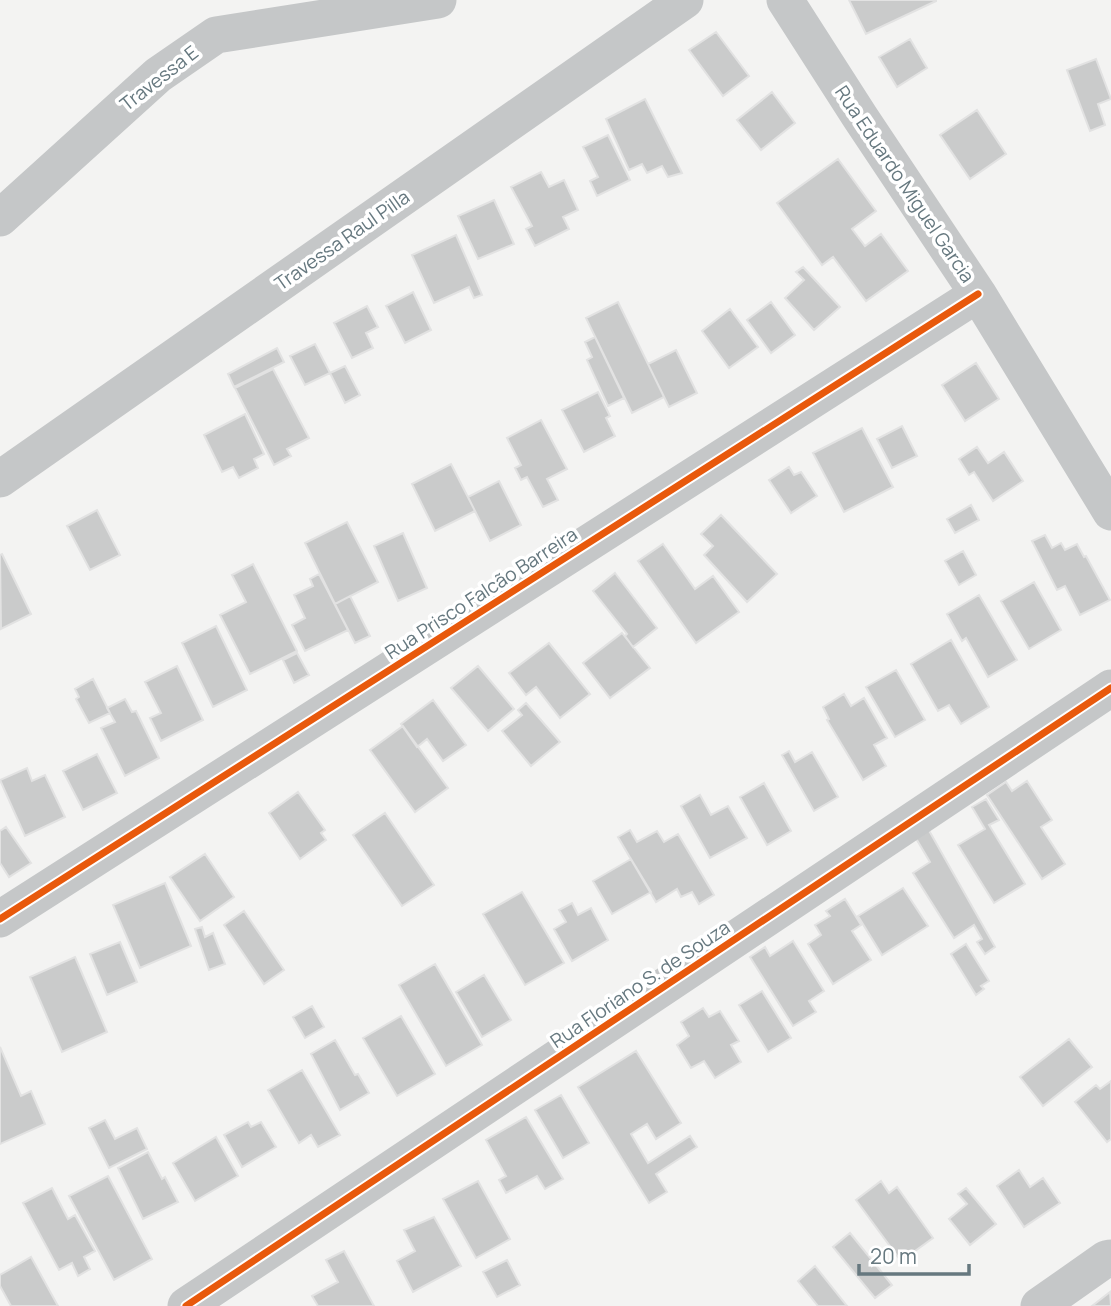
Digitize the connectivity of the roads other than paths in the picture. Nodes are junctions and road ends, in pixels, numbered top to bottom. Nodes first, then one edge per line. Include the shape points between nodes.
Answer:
1 (438, 0) edge
2 (685, 0) edge
3 (785, 0) edge
4 (0, 218) edge
5 (978, 294) junction
6 (0, 479) edge
7 (1111, 512) edge
8 (1111, 688) edge
9 (0, 919) edge
10 (1111, 1258) edge
11 (186, 1306) edge
12 (1039, 1306) edge

1 - 4 street, Travessa E via 216,35 158,75
2 - 6 street, Travessa Raul Pilla
3 - 5 street, Rua Eduardo Miguel Garcia
5 - 7 street, Rua Eduardo Miguel Garcia
5 - 9 street, Rua Prisco Falcão Barreira
8 - 11 street, Rua Floriano S. de Souza
10 - 12 street

